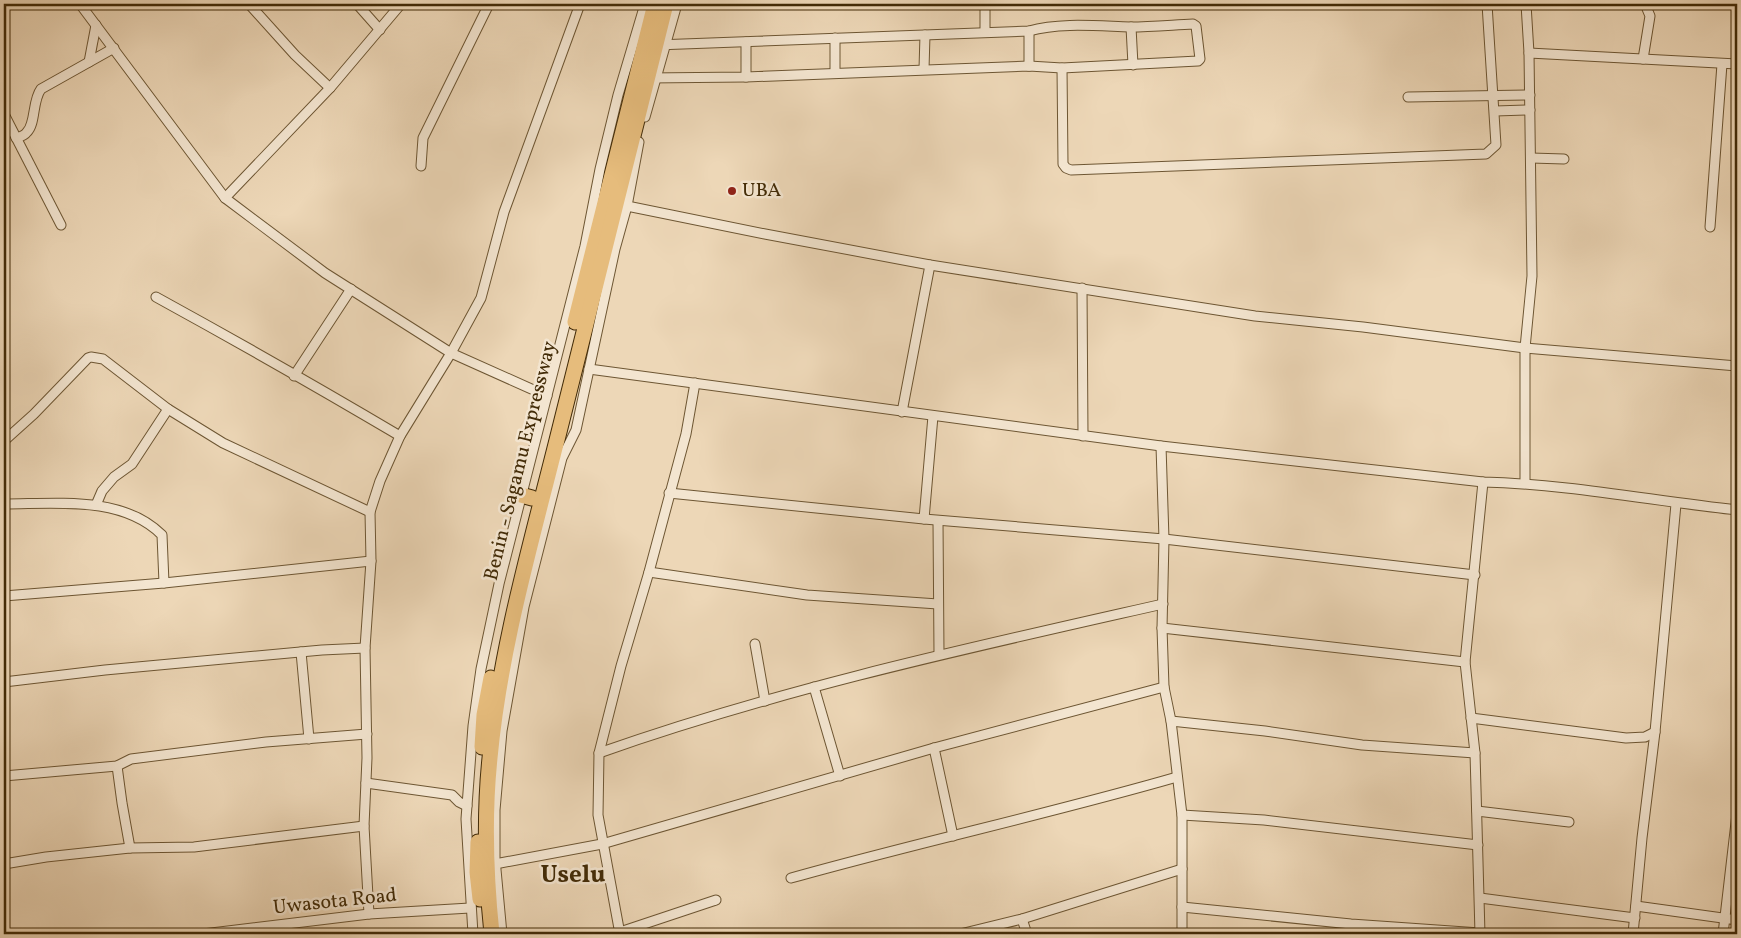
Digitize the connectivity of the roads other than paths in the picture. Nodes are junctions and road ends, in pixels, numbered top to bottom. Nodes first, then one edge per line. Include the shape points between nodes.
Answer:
1 (80, 4) edge
2 (249, 4) edge
3 (357, 4) edge
4 (401, 4) edge
5 (489, 4) edge
6 (580, 4) edge
7 (645, 4) edge
8 (655, 4) edge
9 (666, 4) edge
10 (677, 4) edge
11 (986, 4) edge
12 (1488, 4) edge
13 (1526, 4) edge
14 (1645, 4) edge
15 (96, 25) junction
16 (1131, 27) junction
17 (380, 30) junction
18 (1029, 31) junction
19 (985, 32) junction
20 (925, 35) junction
21 (835, 38) junction
22 (746, 42) junction
23 (661, 45) junction
24 (114, 48) junction
25 (1529, 53) junction
26 (1644, 59) junction
27 (89, 62) junction
28 (1722, 64) junction
29 (1737, 64) edge
30 (1133, 65) junction
31 (1028, 66) junction
32 (1062, 68) junction
33 (924, 69) junction
34 (835, 73) junction
35 (746, 77) junction
36 (652, 78) junction
37 (330, 88) junction
38 (1494, 95) junction
39 (1530, 95) junction
40 (1408, 97) dead end
41 (1530, 110) junction
42 (1495, 111) junction
43 (4, 114) edge
44 (16, 138) junction
45 (1531, 158) junction
46 (1564, 159) dead end
47 (422, 166) dead end
48 (225, 198) junction
49 (627, 206) junction
50 (61, 225) dead end
51 (1710, 227) dead end
52 (930, 265) junction
53 (1082, 288) junction
54 (350, 289) junction
55 (156, 297) dead end
56 (1524, 348) junction
57 (451, 353) junction
58 (1737, 366) edge
59 (589, 369) junction
60 (294, 376) junction
61 (695, 383) junction
62 (547, 396) junction
63 (168, 409) junction
64 (902, 412) junction
65 (933, 416) junction
66 (400, 436) junction
67 (1083, 436) junction
68 (4, 441) edge
69 (1161, 446) junction
70 (1483, 482) junction
71 (1525, 483) junction
72 (669, 493) junction
73 (527, 497) junction
74 (4, 504) edge
75 (1676, 504) junction
76 (96, 505) junction
77 (1737, 510) edge
78 (370, 512) junction
79 (924, 519) junction
80 (938, 521) junction
81 (1164, 539) junction
82 (371, 561) junction
83 (649, 572) junction
84 (1475, 575) junction
85 (164, 583) junction
86 (4, 596) edge
87 (938, 604) junction
88 (1163, 604) junction
89 (1162, 628) junction
90 (755, 644) dead end
91 (365, 648) junction
92 (301, 652) junction
93 (939, 654) junction
94 (1465, 662) junction
95 (4, 682) edge
96 (814, 687) junction
97 (1164, 687) junction
98 (766, 701) junction
99 (1470, 718) junction
100 (1171, 721) junction
101 (367, 734) junction
102 (1651, 736) junction
103 (309, 739) junction
104 (934, 748) junction
105 (599, 753) junction
106 (1475, 754) junction
107 (117, 766) junction
108 (4, 776) edge
109 (840, 776) junction
110 (1177, 778) junction
111 (366, 783) junction
112 (466, 806) junction
113 (1477, 811) junction
114 (1737, 814) edge
115 (1182, 815) junction
116 (1569, 822) dead end
117 (364, 826) junction
118 (953, 836) junction
119 (602, 844) junction
120 (1478, 845) junction
121 (130, 848) junction
122 (4, 864) edge
123 (495, 864) junction
124 (1182, 869) junction
125 (791, 878) dead end
126 (1480, 898) junction
127 (716, 900) dead end
128 (1636, 906) junction
129 (1182, 907) junction
130 (470, 908) junction
131 (369, 914) junction
132 (1635, 918) junction
133 (1022, 919) junction
134 (1725, 919) junction
135 (1737, 920) edge
136 (273, 930) edge
137 (620, 933) edge
138 (203, 934) edge
139 (473, 934) edge
140 (483, 934) edge
141 (492, 934) edge
142 (502, 934) edge
143 (960, 934) edge
144 (1027, 934) edge
145 (1182, 934) edge
146 (1480, 934) edge
147 (1633, 934) edge
148 (1723, 934) edge

1 - 15 street
2 - 37 street
3 - 17 street
4 - 17 street
5 - 47 street via 423,138
6 - 57 street via 504,212 481,298
7 - 62 street via 618,95 585,246
8 - 73 highway, Benin - Sagamu Expressway
9 - 23 highway
10 - 23 street
11 - 19 street
12 - 38 street
13 - 25 street
14 - 26 street via 1650,16
15 - 24 street
15 - 27 street
16 - 18 street via 1109,25
16 - 30 street
16 - 30 street via 1193,24 1196,26 1200,59
17 - 37 street
18 - 19 street
18 - 31 street
19 - 20 street
20 - 21 street
20 - 33 street
21 - 22 street
21 - 34 street
22 - 23 street
22 - 35 street
23 - 36 highway
24 - 27 street
24 - 48 street
25 - 26 street
25 - 39 street
26 - 28 street
27 - 44 street via 41,89 35,100 31,126
28 - 29 street
28 - 51 street
30 - 32 street
31 - 32 street
31 - 33 street
32 - 42 street via 1063,164 1071,170 1486,154 1496,145
33 - 34 street
34 - 35 street
35 - 36 street
36 - 49 street
36 - 141 highway via 504,659 487,793
37 - 48 street
38 - 39 street
38 - 40 street
38 - 42 street
39 - 41 street
41 - 42 street
41 - 45 street
43 - 44 street
44 - 50 street
45 - 46 street
45 - 56 street via 1532,276
48 - 54 street
49 - 52 street
49 - 59 street
52 - 53 street
52 - 64 street
53 - 56 street via 1255,316
53 - 67 street
54 - 57 street
54 - 60 street
55 - 60 street via 273,361
56 - 58 street
56 - 71 street
57 - 62 street
57 - 66 street
59 - 61 street
59 - 123 street via 576,430 562,458 524,607 502,731 495,810
60 - 66 street
61 - 64 street
61 - 72 street via 686,434
62 - 73 street
63 - 68 street via 103,359 92,356
63 - 76 street via 132,464 102,491
63 - 78 street via 223,443
64 - 65 street
65 - 67 street
65 - 79 street
66 - 78 street
67 - 69 street
69 - 70 street
69 - 81 street
70 - 71 street
70 - 84 street
71 - 75 street
72 - 79 street
72 - 83 street
73 - 112 street via 499,584 481,669
73 - 140 highway, Benin - Sagamu Expressway via 484,715 477,872
74 - 76 street
75 - 77 street
75 - 102 street
76 - 85 street via 132,515 151,524 162,535
78 - 82 street
79 - 80 street
80 - 81 street
80 - 87 street
81 - 84 street
81 - 88 street
82 - 85 street
82 - 91 street
83 - 87 street via 806,595
83 - 105 street via 620,666
84 - 94 street
85 - 86 street
87 - 93 street
88 - 89 street
88 - 93 street
89 - 94 street
89 - 97 street
90 - 98 street
91 - 92 street
91 - 101 street
92 - 95 street
92 - 103 street
93 - 96 street
94 - 99 street
96 - 98 street
96 - 109 street
97 - 100 street
97 - 104 street
98 - 105 street
99 - 102 street via 1594,735
99 - 106 street
100 - 106 street via 1362,745
100 - 110 street
101 - 103 street
101 - 111 street
102 - 128 street
103 - 107 street via 131,759
104 - 109 street
104 - 118 street
105 - 119 street via 598,815
106 - 113 street
107 - 108 street
107 - 121 street
109 - 119 street
110 - 115 street
110 - 118 street
111 - 112 street via 452,795
111 - 117 street
112 - 130 street
113 - 116 street
113 - 120 street
114 - 134 street
115 - 120 street via 1264,820
115 - 124 street
117 - 121 street via 194,847
117 - 131 street
118 - 125 street
119 - 123 street
119 - 137 street
120 - 126 street
121 - 122 street via 46,856
123 - 142 street
124 - 129 street
124 - 133 street
126 - 132 street
126 - 146 street
127 - 137 street
128 - 132 street
128 - 134 street
129 - 145 street
129 - 146 street
130 - 131 street, Uwasota Road
130 - 139 street
131 - 136 street, Uwasota Road
132 - 147 street
133 - 143 street
133 - 144 street
134 - 135 street
134 - 148 street
136 - 138 street, Uwasota Road

